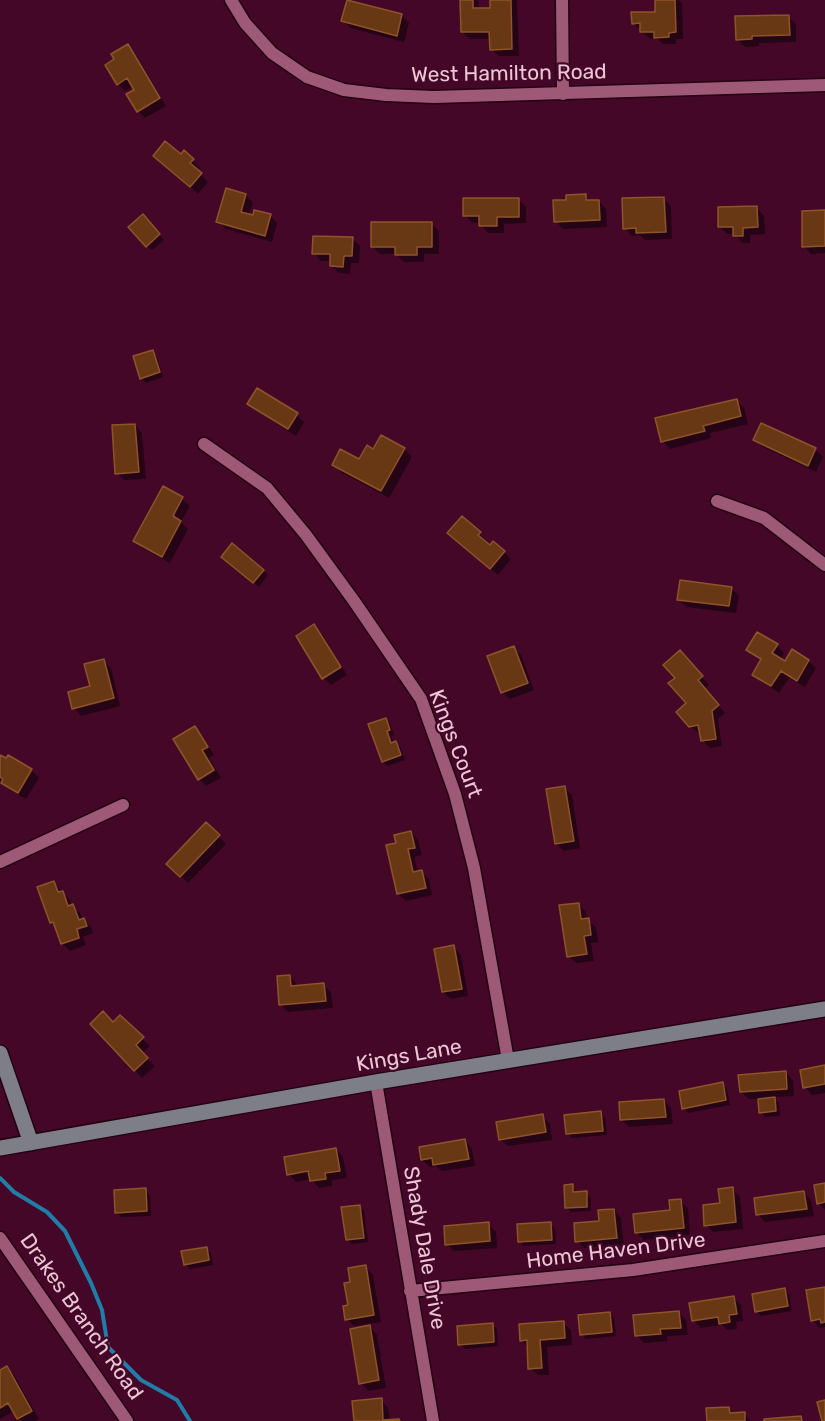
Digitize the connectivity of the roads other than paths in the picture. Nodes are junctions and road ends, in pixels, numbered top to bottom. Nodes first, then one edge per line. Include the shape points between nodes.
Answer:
1 (231, 0) edge
2 (562, 0) edge
3 (825, 85) edge
4 (563, 94) junction
5 (204, 444) dead end
6 (717, 501) dead end
7 (825, 565) edge
8 (123, 805) dead end
9 (0, 862) edge
10 (825, 1009) edge
11 (0, 1053) edge
12 (508, 1060) junction
13 (376, 1082) junction
14 (31, 1143) junction
15 (0, 1148) edge
16 (0, 1238) edge
17 (825, 1241) edge
18 (410, 1291) junction
19 (127, 1421) edge
20 (433, 1421) edge

1 - 4 street, West Hamilton Road via 272,53 307,77 344,90 434,97
2 - 4 street
3 - 4 street, West Hamilton Road
5 - 12 street, Kings Court via 267,488 306,535 421,699 455,794 474,868
6 - 7 street via 764,518
8 - 9 street
10 - 12 street, Kings Lane
11 - 14 street
12 - 13 street, Kings Lane
13 - 14 street, Kings Lane
13 - 18 street, Shady Dale Drive
14 - 15 street, Kings Lane
16 - 19 street, Drakes Branch Road
17 - 18 street, Home Haven Drive via 633,1270
18 - 20 street, Shady Dale Drive

